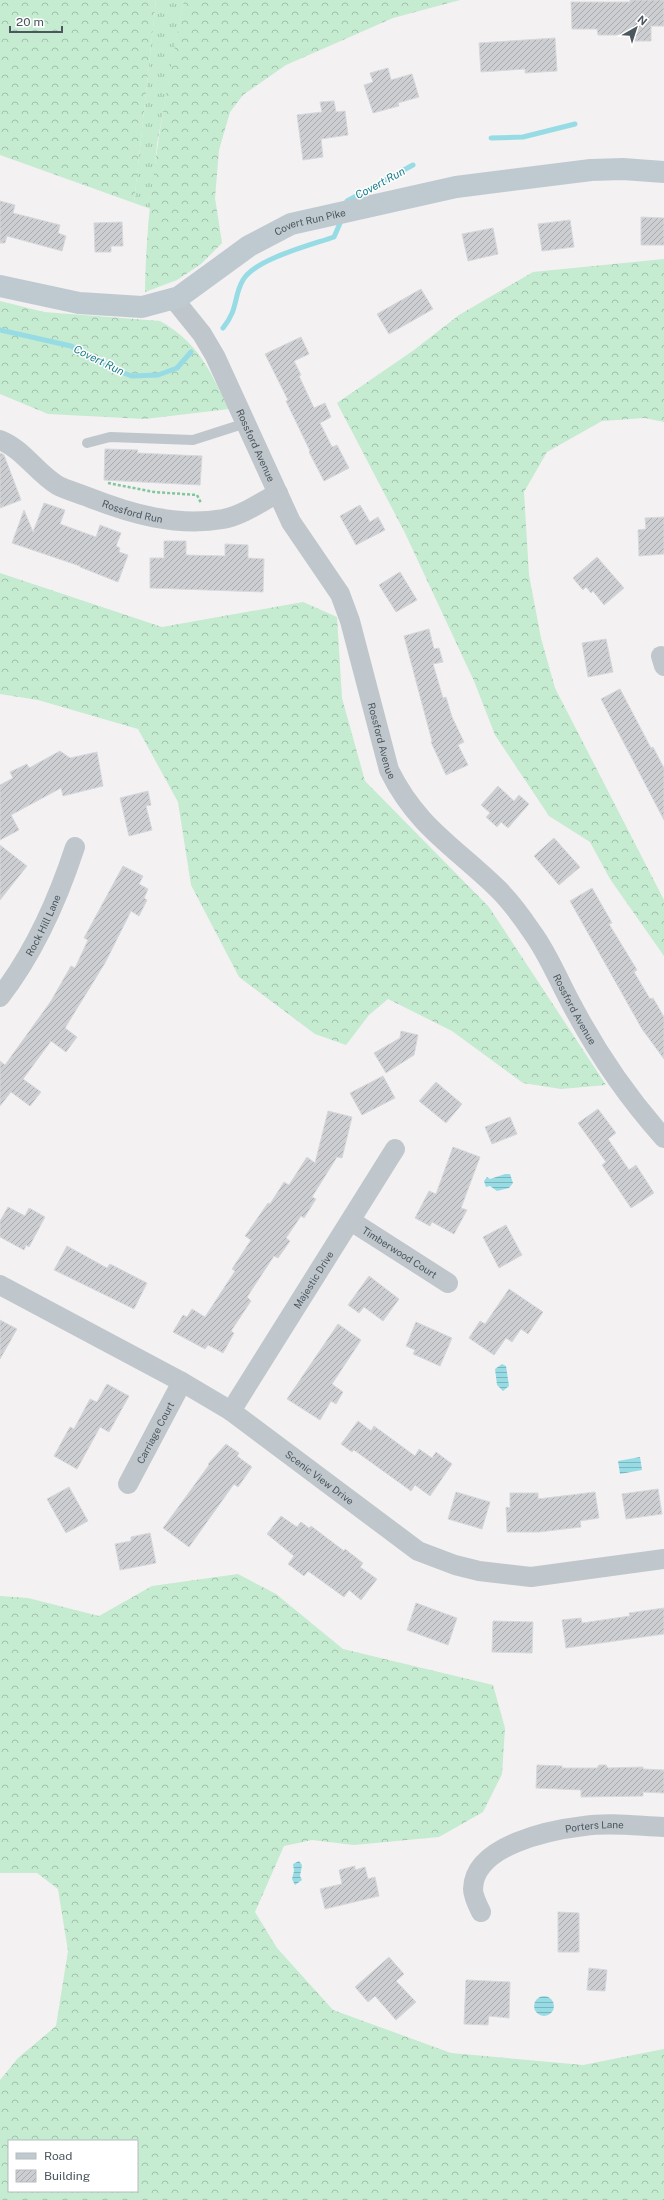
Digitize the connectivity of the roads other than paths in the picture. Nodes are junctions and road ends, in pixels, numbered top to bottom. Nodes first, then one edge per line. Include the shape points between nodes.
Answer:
1 (664, 172) edge
2 (0, 286) edge
3 (173, 298) junction
4 (246, 423) junction
5 (0, 440) edge
6 (87, 443) dead end
7 (278, 493) junction
8 (75, 847) dead end
9 (0, 997) edge
10 (664, 1138) edge
11 (395, 1149) dead end
12 (351, 1221) junction
13 (448, 1283) dead end
14 (0, 1286) edge
15 (182, 1382) junction
16 (231, 1411) junction
17 (128, 1484) dead end
18 (664, 1559) edge
19 (664, 1827) edge
20 (481, 1912) dead end

1 - 3 street, Covert Run Pike via 591,170 463,186 291,224 263,237 194,287
2 - 3 street, Covert Run Pike via 104,306 142,307
3 - 4 street, Rossford Avenue via 202,334 215,356
4 - 6 lane via 193,440 110,437
4 - 7 street, Rossford Avenue
5 - 7 street, Rossford Run via 23,456 42,476 59,486 148,517 166,520 224,518 238,514
7 - 10 street, Rossford Avenue via 291,522 340,594 350,621 389,770 398,788 409,806 440,839 511,903 541,946 588,1034 623,1089
8 - 9 street, Rock Hill Lane via 49,914
11 - 12 street, Majestic Drive
12 - 13 street, Timberwood Court
12 - 16 street, Majestic Drive
14 - 15 street, Scenic View Drive
15 - 16 street, Scenic View Drive
15 - 17 street, Carriage Court
16 - 18 street, Scenic View Drive via 401,1539 418,1550 455,1565 485,1572 531,1577
19 - 20 street, Porters Lane via 585,1826 506,1846 493,1855 475,1877 472,1891

